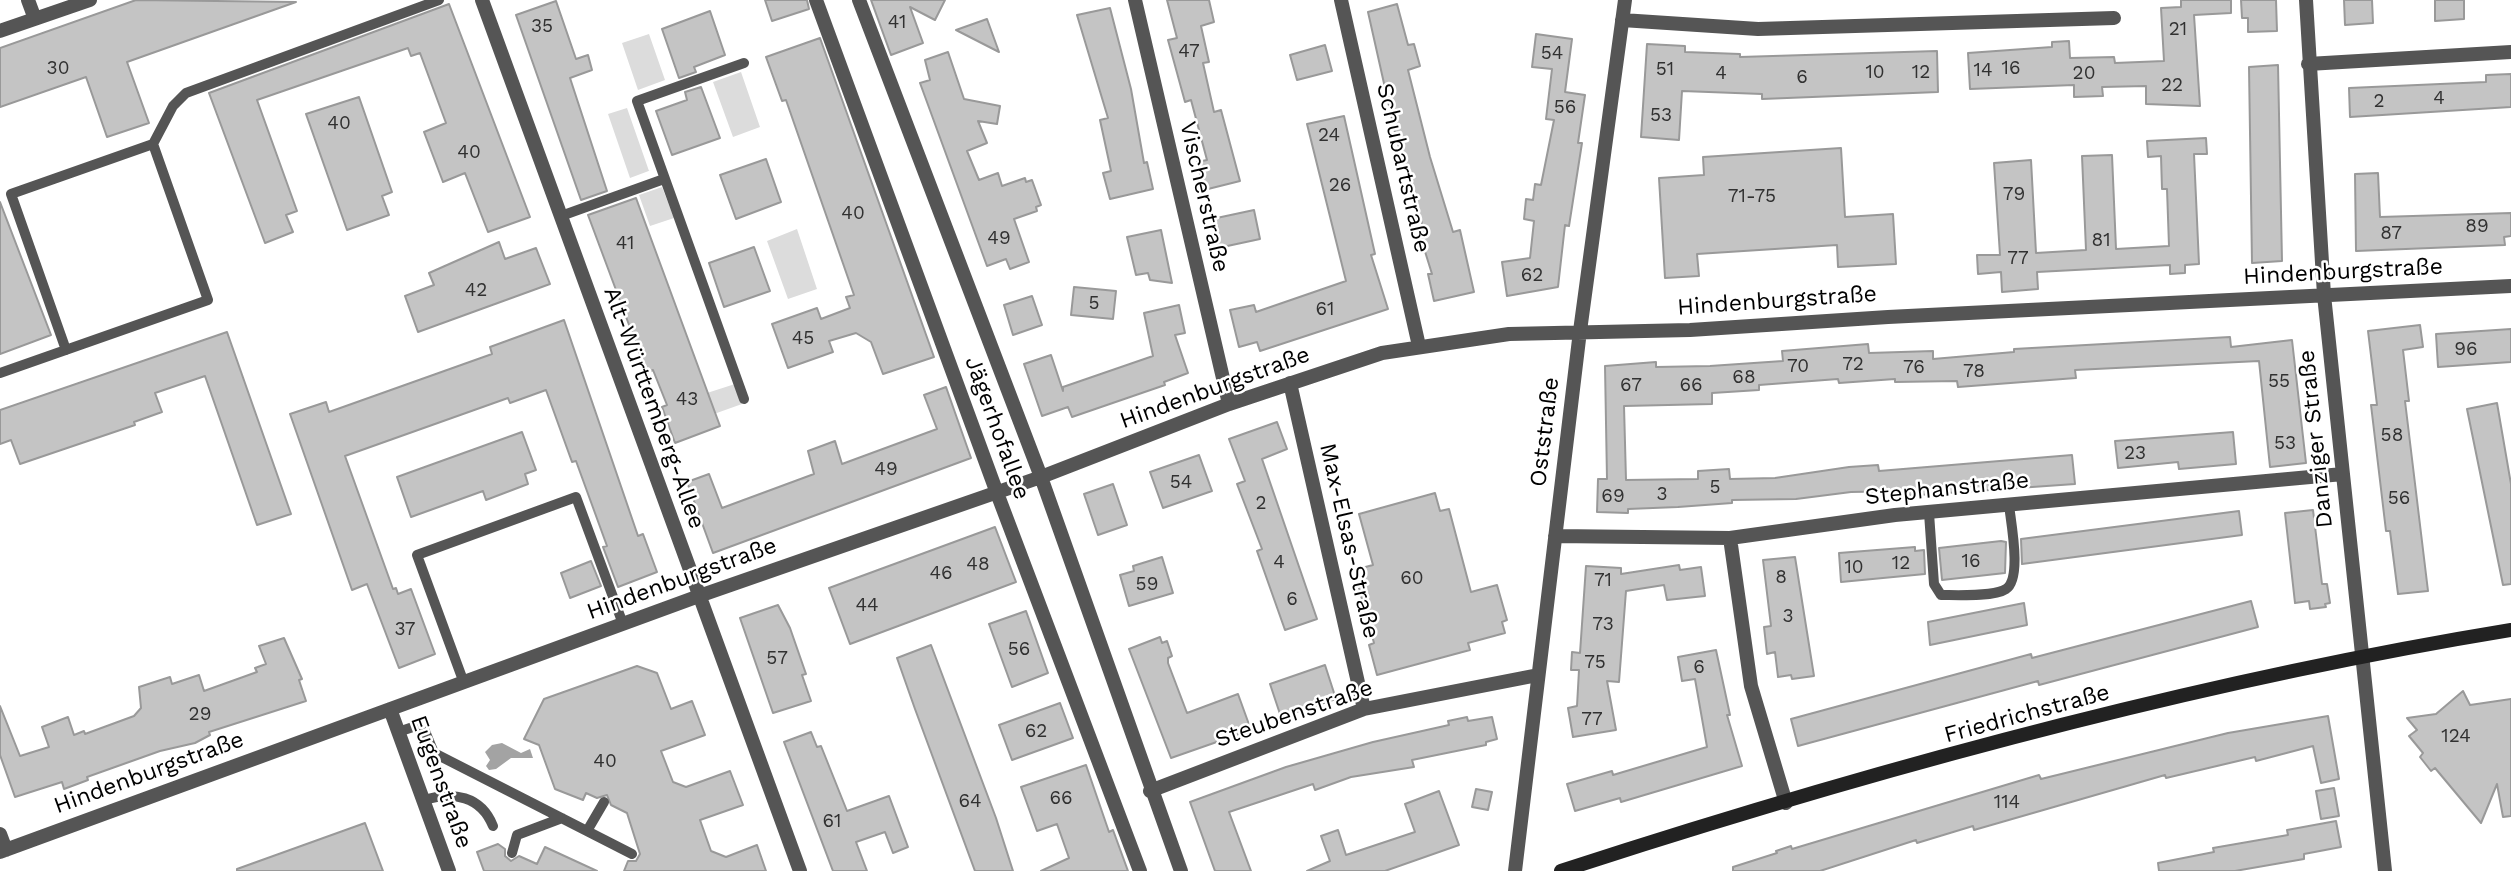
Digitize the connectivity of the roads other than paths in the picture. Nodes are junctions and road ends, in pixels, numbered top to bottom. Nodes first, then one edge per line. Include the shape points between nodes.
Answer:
1 (28, 0) edge
2 (90, 0) edge
3 (439, 0) edge
4 (482, 0) edge
5 (816, 0) edge
6 (859, 0) edge
7 (1135, 0) edge
8 (1341, 0) edge
9 (1625, 0) edge
10 (2306, 0) edge
11 (2115, 18) dead end
12 (35, 19) junction
13 (1622, 20) junction
14 (0, 31) edge
15 (2511, 52) edge
16 (744, 63) dead end
17 (2308, 64) junction
18 (153, 144) junction
19 (664, 179) junction
20 (561, 216) junction
21 (2511, 286) edge
22 (2324, 295) junction
23 (1580, 331) junction
24 (1419, 346) junction
25 (66, 350) junction
26 (0, 373) edge
27 (1290, 383) junction
28 (744, 399) dead end
29 (1229, 404) junction
30 (2343, 474) junction
31 (1041, 477) junction
32 (997, 493) junction
33 (2009, 505) junction
34 (1928, 513) junction
35 (1555, 536) junction
36 (1730, 538) junction
37 (699, 596) junction
38 (623, 624) junction
39 (2511, 630) edge
40 (2364, 654) junction
41 (1538, 675) junction
42 (464, 683) junction
43 (390, 709) junction
44 (1364, 709) junction
45 (398, 732) junction
46 (1150, 791) junction
47 (424, 800) junction
48 (604, 802) dead end
49 (1786, 803) junction
50 (562, 818) junction
51 (494, 826) dead end
52 (587, 831) junction
53 (0, 834) edge
54 (3, 851) edge
55 (512, 853) dead end
56 (632, 854) dead end
57 (449, 871) edge
58 (800, 871) edge
59 (1140, 871) edge
60 (1181, 871) edge
61 (1515, 871) edge
62 (1562, 871) edge
63 (2385, 871) edge

1 - 12 street
2 - 12 street
3 - 18 lane via 187,93 173,106
4 - 20 street, Alt-Württemberg-Allee
5 - 32 street, Jägerhofallee
6 - 31 street, Jägerhofallee
7 - 29 street, Vischerstraße
8 - 24 street, Schubartstraße
9 - 13 street, Oststraße
10 - 17 street, Danziger Straße
11 - 13 street via 1758,29
12 - 14 street
13 - 23 street, Oststraße
15 - 17 street
16 - 19 lane via 638,101
17 - 22 street, Danziger Straße
18 - 25 lane via 208,300
18 - 25 lane via 10,194
19 - 20 lane
19 - 28 lane
20 - 37 street, Alt-Württemberg-Allee
21 - 22 street, Hindenburgstraße
22 - 23 street, Hindenburgstraße via 1690,330
22 - 30 street, Danziger Straße
23 - 24 street, Hindenburgstraße via 1508,334
23 - 35 street, Oststraße
24 - 27 street, Hindenburgstraße
25 - 26 lane
27 - 29 street, Hindenburgstraße
27 - 44 street, Max-Elsas-Straße
29 - 31 street, Hindenburgstraße
30 - 33 street, Stephanstraße
30 - 40 street, Danziger Straße
31 - 32 street, Hindenburgstraße
31 - 46 street, Jägerhofallee
32 - 37 street, Hindenburgstraße
32 - 59 street, Jägerhofallee
33 - 34 street, Stephanstraße
33 - 34 lane via 2015,561 2012,583 2005,590 1972,594 1941,595 1934,584
34 - 36 street, Stephanstraße
35 - 36 street, Stephanstraße
35 - 41 street, Oststraße
36 - 49 street via 1751,686
37 - 38 street, Hindenburgstraße
37 - 58 street, Alt-Württemberg-Allee
38 - 42 street, Hindenburgstraße
38 - 42 lane via 576,496 418,555
39 - 40 main road, Friedrichstraße
40 - 49 main road, Friedrichstraße via 2012,740
40 - 63 street, Danziger Straße
41 - 44 street, Steubenstraße
41 - 61 street, Oststraße
42 - 43 street, Hindenburgstraße
43 - 45 street, Eugenstraße
43 - 54 street, Hindenburgstraße
44 - 46 street, Steubenstraße
45 - 47 street, Eugenstraße
45 - 50 lane via 425,719 434,753
46 - 60 street, Jägerhofallee
47 - 51 lane via 438,796 470,800 482,805
47 - 57 street, Eugenstraße
48 - 52 lane
49 - 62 main road, Friedrichstraße
50 - 52 lane
50 - 55 lane via 517,835
52 - 56 lane
53 - 54 street

